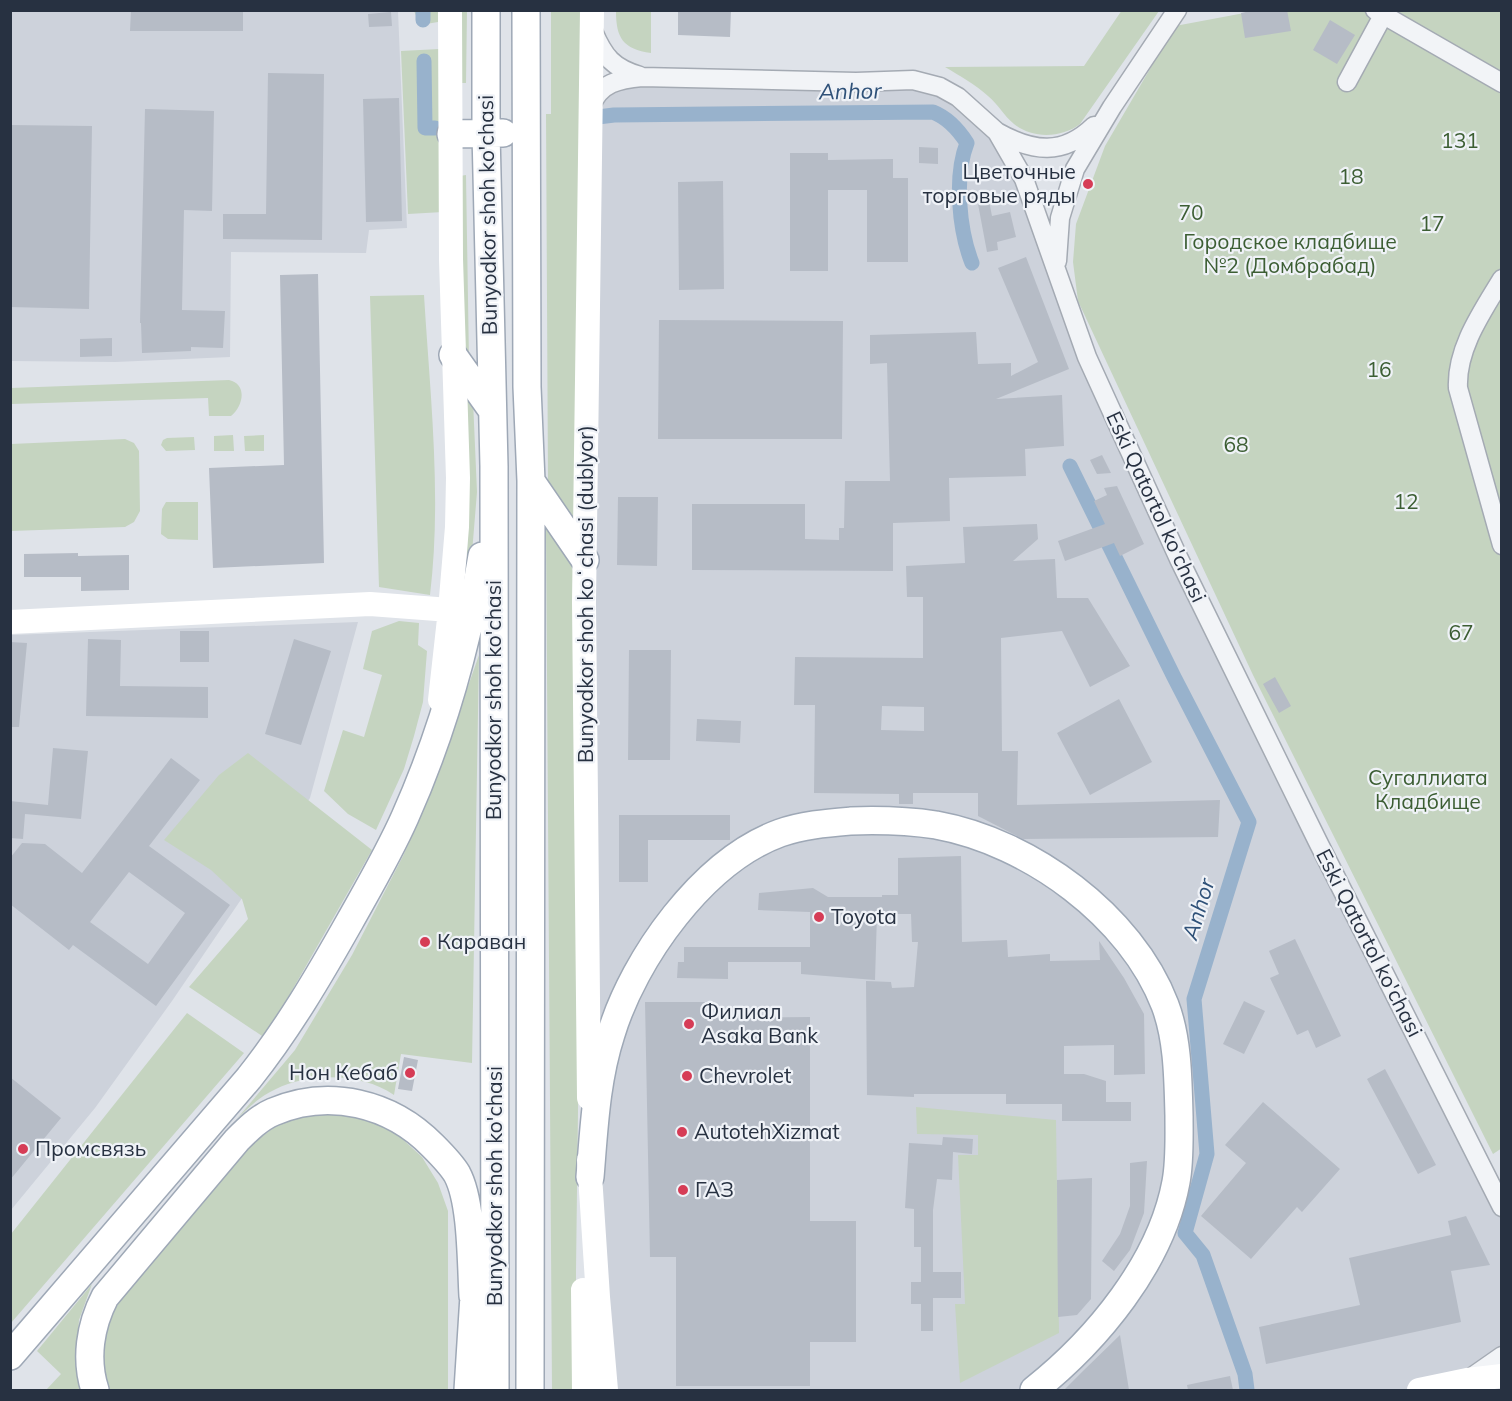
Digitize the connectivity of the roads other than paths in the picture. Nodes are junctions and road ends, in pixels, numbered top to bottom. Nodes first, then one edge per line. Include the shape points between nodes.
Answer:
1 (450, 10) edge
2 (486, 10) edge
3 (526, 10) edge
4 (1177, 10) edge
5 (1382, 12) edge
6 (592, 19) edge
7 (642, 77) junction
8 (1347, 82) dead end
9 (1502, 83) edge
10 (1112, 107) junction
11 (589, 109) junction
12 (526, 132) junction
13 (997, 132) junction
14 (486, 133) junction
15 (451, 134) junction
16 (1502, 279) edge
17 (1059, 281) junction
18 (453, 355) junction
19 (492, 410) junction
20 (494, 466) junction
21 (531, 481) junction
22 (1502, 545) edge
23 (585, 560) junction
24 (450, 610) junction
25 (10, 622) edge
26 (435, 736) junction
27 (495, 1121) junction
28 (590, 1177) junction
29 (1502, 1207) edge
30 (473, 1296) junction
31 (10, 1356) edge
32 (1502, 1356) edge
33 (1502, 1376) edge
34 (1467, 1380) junction
35 (95, 1390) edge
36 (468, 1390) edge
37 (495, 1390) edge
38 (530, 1390) edge
39 (584, 1390) edge
40 (606, 1390) edge
41 (1034, 1390) edge
42 (1419, 1390) edge

1 - 15 street
2 - 14 main road, Bunyodkor shoh ko'chasi
3 - 12 main road, Bunyodkor shoh ko'chasi
4 - 10 street
5 - 8 street
5 - 9 street
6 - 7 street, Eski Qatortol ko'chasi via 600,47 610,61
6 - 11 street, Bunyodkor shoh koʻchasi (dublyor)
7 - 11 street, Eski Qatortol ko'chasi via 608,85 600,90
7 - 13 street, Eski Qatortol ko'chasi via 913,80 958,97
10 - 13 street via 1092,129 1060,147 1025,145
10 - 17 street via 1075,169 1064,199 1057,248
11 - 23 street, Bunyodkor shoh koʻchasi (dublyor)
12 - 14 main road
12 - 21 main road, Bunyodkor shoh ko'chasi
13 - 17 street, Eski Qatortol ko'chasi via 1024,179
14 - 15 main road
14 - 19 main road, Bunyodkor shoh ko'chasi
15 - 18 street
16 - 22 street via 1463,353 1458,388
17 - 29 street, Eski Qatortol ko'chasi via 1087,357 1179,559
18 - 19 main road
18 - 24 street via 458,478
19 - 20 main road, Bunyodkor shoh ko'chasi
20 - 26 main road via 465,645
20 - 27 main road, Bunyodkor shoh ko'chasi
21 - 23 main road
21 - 38 main road, Bunyodkor shoh ko'chasi
23 - 28 street, Bunyodkor shoh koʻchasi (dublyor)
24 - 25 street via 370,604
24 - 26 street
26 - 31 main road via 389,850 317,980 280,1036 249,1078
27 - 30 main road
27 - 37 main road, Bunyodkor shoh ko'chasi
28 - 39 street, Bunyodkor shoh koʻchasi (dublyor) via 582,1296
28 - 40 street, Bunyodkor shoh koʻchasi (dublyor)
28 - 41 main road via 599,1085 611,1033 631,986 657,939 682,908 711,876 746,849 780,833 820,823 868,820 937,826 978,836 1015,852 1080,894 1132,944 1166,1007 1175,1048 1178,1090 1176,1180 1156,1244 1122,1299
30 - 35 main road via 466,1196 457,1173 434,1147 398,1117 366,1104 325,1101 291,1106 261,1118 237,1140 105,1297 97,1312 89,1349
30 - 36 main road
32 - 34 street
33 - 34 street
34 - 42 street

